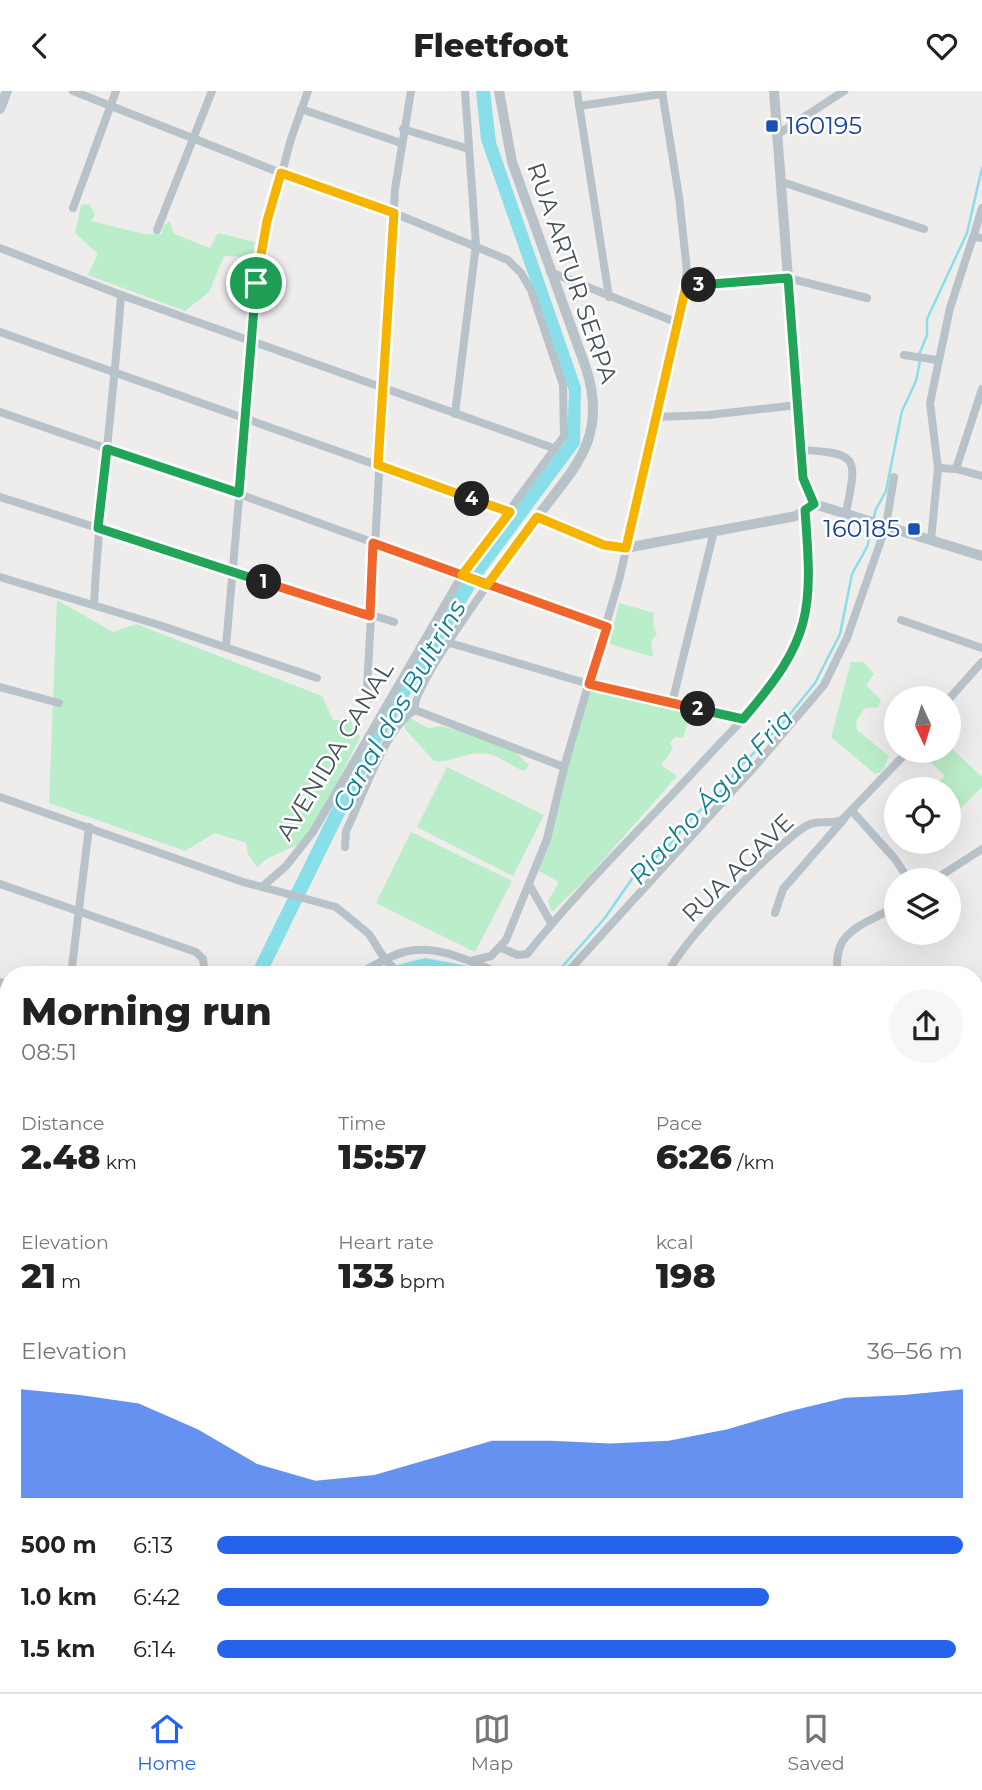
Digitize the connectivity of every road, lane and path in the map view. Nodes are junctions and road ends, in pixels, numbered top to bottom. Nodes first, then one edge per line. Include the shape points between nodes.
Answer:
1 (7, 91) edge
2 (73, 91) edge
3 (116, 91) edge
4 (212, 91) edge
5 (308, 91) edge
6 (411, 91) edge
7 (465, 91) edge
8 (499, 91) edge
9 (578, 91) edge
10 (774, 91) edge
11 (844, 91) edge
12 (662, 92) edge
13 (111, 104) junction
14 (579, 106) junction
15 (0, 109) edge
16 (301, 109) junction
17 (403, 129) junction
18 (778, 134) junction
19 (195, 138) junction
20 (401, 143) junction
21 (469, 149) junction
22 (281, 173) junction
23 (782, 182) junction
24 (73, 208) dead end
25 (982, 208) edge
26 (394, 213) junction
27 (924, 229) dead end
28 (158, 230) dead end
29 (978, 237) edge
30 (475, 245) junction
31 (0, 248) edge
32 (550, 272) junction
33 (788, 278) junction
34 (686, 286) junction
35 (121, 295) junction
36 (609, 297) junction
37 (867, 298) dead end
38 (678, 323) junction
39 (0, 332) edge
40 (251, 342) junction
41 (904, 355) dead end
42 (937, 360) junction
43 (116, 373) junction
44 (384, 388) junction
45 (982, 389) edge
46 (798, 405) junction
47 (979, 408) edge
48 (0, 412) edge
49 (455, 414) junction
50 (657, 417) junction
51 (245, 419) junction
52 (107, 449) junction
53 (556, 449) junction
54 (802, 450) junction
55 (378, 465) junction
56 (938, 468) junction
57 (956, 469) junction
58 (982, 476) edge
59 (894, 477) dead end
60 (239, 493) junction
61 (0, 497) edge
62 (809, 507) junction
63 (510, 512) junction
64 (846, 513) junction
65 (537, 517) junction
66 (885, 526) junction
67 (98, 528) junction
68 (714, 531) junction
69 (932, 540) junction
70 (373, 543) junction
71 (626, 548) junction
72 (982, 556) edge
73 (234, 573) junction
74 (464, 575) junction
75 (0, 577) edge
76 (484, 583) junction
77 (94, 605) junction
78 (370, 616) junction
79 (901, 620) dead end
80 (394, 622) dead end
81 (607, 627) junction
82 (450, 643) junction
83 (226, 646) junction
84 (982, 648) edge
85 (982, 662) edge
86 (317, 678) dead end
87 (589, 684) junction
88 (961, 686) edge
89 (0, 687) edge
90 (371, 698) dead end
91 (59, 703) dead end
92 (672, 703) junction
93 (415, 710) junction
94 (743, 719) junction
95 (897, 763) edge
96 (564, 767) junction
97 (0, 797) edge
98 (849, 814) junction
99 (89, 827) junction
100 (345, 848) dead end
101 (982, 849) edge
102 (901, 868) edge
103 (953, 868) edge
104 (0, 884) edge
105 (530, 886) junction
106 (262, 887) junction
107 (78, 910) junction
108 (775, 913) dead end
109 (884, 914) edge
110 (551, 923) junction
111 (501, 948) junction
112 (471, 961) junction
113 (388, 963) junction
114 (72, 966) edge
115 (204, 966) edge
116 (380, 966) edge
117 (392, 966) edge
118 (483, 966) edge
119 (573, 966) edge
120 (673, 966) edge
121 (838, 966) edge

1 - 15 main road
2 - 13 street
3 - 13 street
4 - 19 street
5 - 16 street
6 - 17 street
7 - 21 street
8 - 32 street, RUA ARTUR SERPA via 512,162
9 - 14 street
10 - 18 street
11 - 18 street
12 - 14 street
12 - 34 street via 684,232
13 - 19 street
13 - 24 street
14 - 36 street
16 - 20 street
16 - 22 street
17 - 20 street
17 - 21 street
18 - 23 street
19 - 22 street
19 - 28 street
20 - 26 street
21 - 30 street
22 - 26 street
22 - 40 street via 261,250
23 - 27 street
23 - 33 street
25 - 29 street
26 - 30 street
26 - 44 street
29 - 42 street via 959,276
30 - 49 street
30 - 53 street, AVENIDA CANAL via 511,262 535,300 566,391 564,436
31 - 35 street
32 - 36 street
32 - 65 street, RUA ARTUR SERPA via 586,368 593,409 584,455
33 - 34 street
33 - 37 street
33 - 46 street
34 - 38 street
35 - 40 street
35 - 43 street
36 - 38 street
38 - 50 street
39 - 43 street
40 - 44 street
40 - 51 street
41 - 42 street
42 - 56 street via 930,403
43 - 51 street
43 - 52 street
44 - 49 street
44 - 55 street
45 - 47 street
46 - 50 street
46 - 54 street
47 - 57 street
48 - 52 street
49 - 53 street
50 - 71 street
51 - 55 street
51 - 60 street
52 - 60 street
52 - 67 street
53 - 63 street, AVENIDA CANAL
54 - 62 street
54 - 64 street via 844,456 852,462 855,469
55 - 63 street
55 - 70 street
56 - 57 street
56 - 69 street
57 - 58 street
59 - 66 street
60 - 70 street
60 - 73 street
61 - 67 street
62 - 64 street
62 - 68 street via 796,516
62 - 94 street via 808,589 802,632 777,678
63 - 74 street, AVENIDA CANAL
64 - 66 street
65 - 71 street via 604,545
65 - 76 street, RUA ARTUR SERPA
66 - 69 street
66 - 119 street via 847,638 824,685
67 - 73 street
67 - 77 street
68 - 71 street
68 - 92 street
69 - 72 street
70 - 74 street
70 - 78 street
71 - 81 street
73 - 78 street
73 - 83 street
74 - 76 street
74 - 106 street, AVENIDA CANAL via 324,816 295,856
75 - 77 street
76 - 81 street
76 - 82 street, RUA ARTUR SERPA
77 - 83 street
78 - 80 street
78 - 90 street via 367,690
79 - 84 street
81 - 87 street
82 - 87 street
82 - 93 street, RUA ARTUR SERPA via 417,695
83 - 86 street
85 - 88 street
87 - 92 street
87 - 96 street
89 - 91 street
92 - 94 street
93 - 96 street
93 - 100 street via 405,715 393,734 346,831
94 - 110 street
95 - 98 street
96 - 105 street
97 - 99 street
98 - 102 street
98 - 108 street via 783,889
98 - 120 street, RUA AGAVE via 836,822 808,825 777,849 695,935
99 - 106 street
99 - 107 street
101 - 103 street
104 - 107 street
105 - 110 street
105 - 111 street
106 - 113 street via 336,907 369,934
107 - 114 street
107 - 115 street via 196,952
109 - 121 street via 842,940
110 - 111 street via 526,954
111 - 112 street
112 - 113 street via 418,950 402,952
112 - 118 street
113 - 116 street
113 - 117 street

